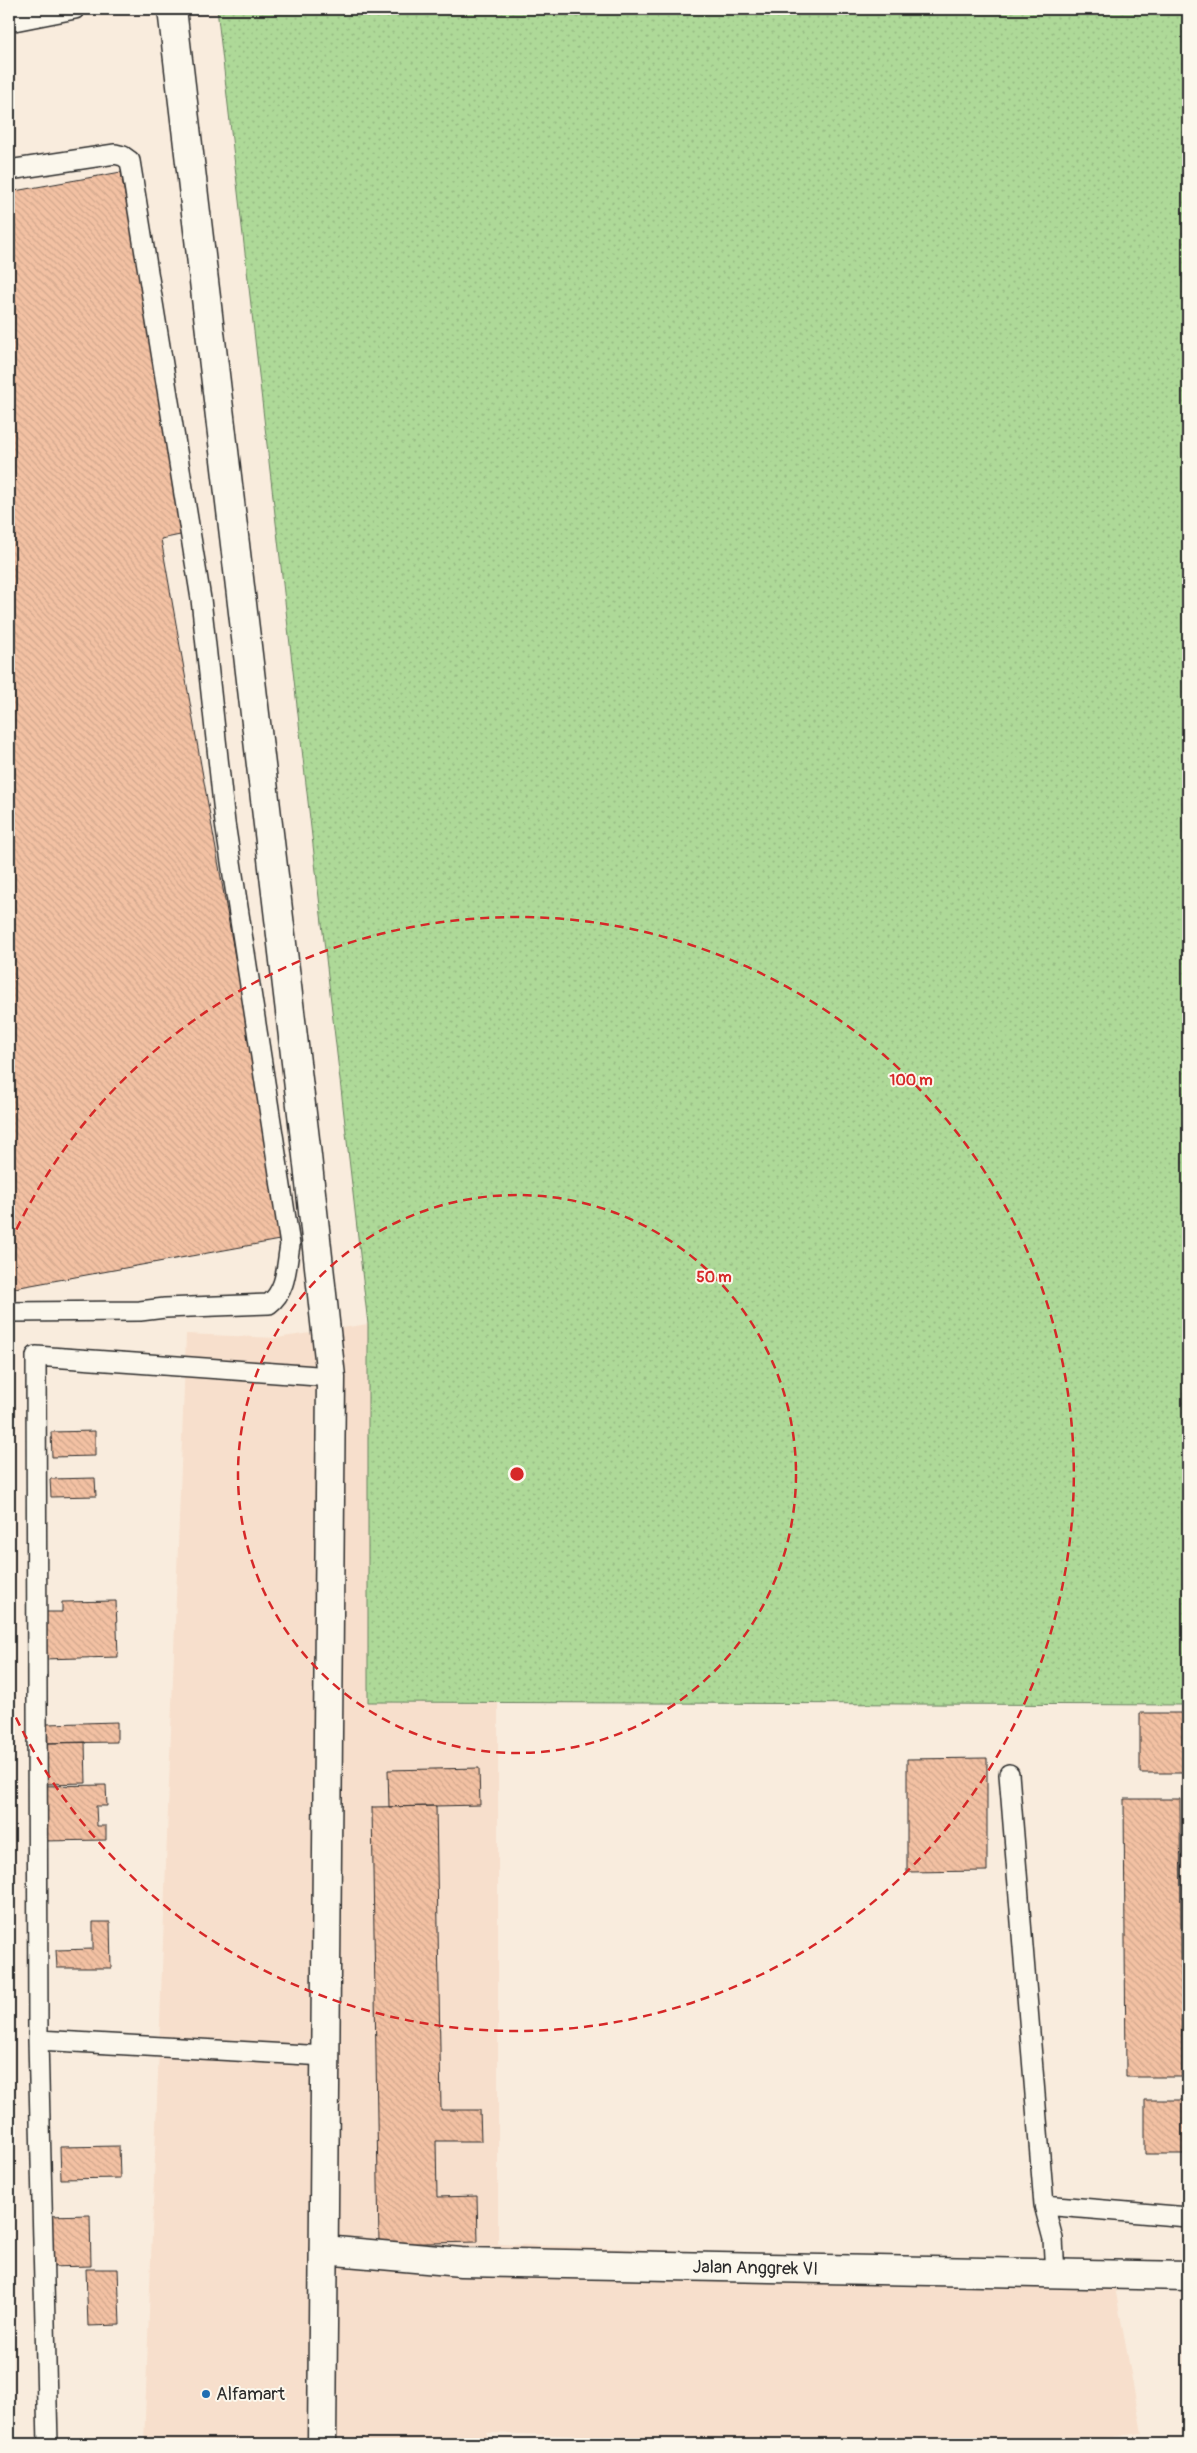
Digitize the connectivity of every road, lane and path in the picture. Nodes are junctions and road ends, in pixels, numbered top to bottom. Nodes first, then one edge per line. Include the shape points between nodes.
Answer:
1 (75, 9) edge
2 (172, 9) edge
3 (9, 22) edge
4 (9, 170) edge
5 (9, 1312) edge
6 (331, 1377) junction
7 (1009, 1774) dead end
8 (38, 2040) junction
9 (326, 2056) junction
10 (1044, 2205) junction
11 (1188, 2217) edge
12 (324, 2250) junction
13 (1055, 2274) junction
14 (1188, 2276) edge
15 (48, 2444) edge
16 (322, 2444) edge

1 - 3 lane
2 - 6 street
4 - 5 lane via 115,154 130,161 201,599 225,823 290,1245 283,1286 278,1297 269,1304 140,1311
6 - 8 lane via 36,1356
6 - 9 street
7 - 10 lane
8 - 9 lane
8 - 15 lane
9 - 12 street
10 - 11 lane
10 - 13 lane via 1053,2239
12 - 13 street, Jalan Anggrek VI via 461,2262
12 - 16 street
13 - 14 street, Jalan Anggrek VI

